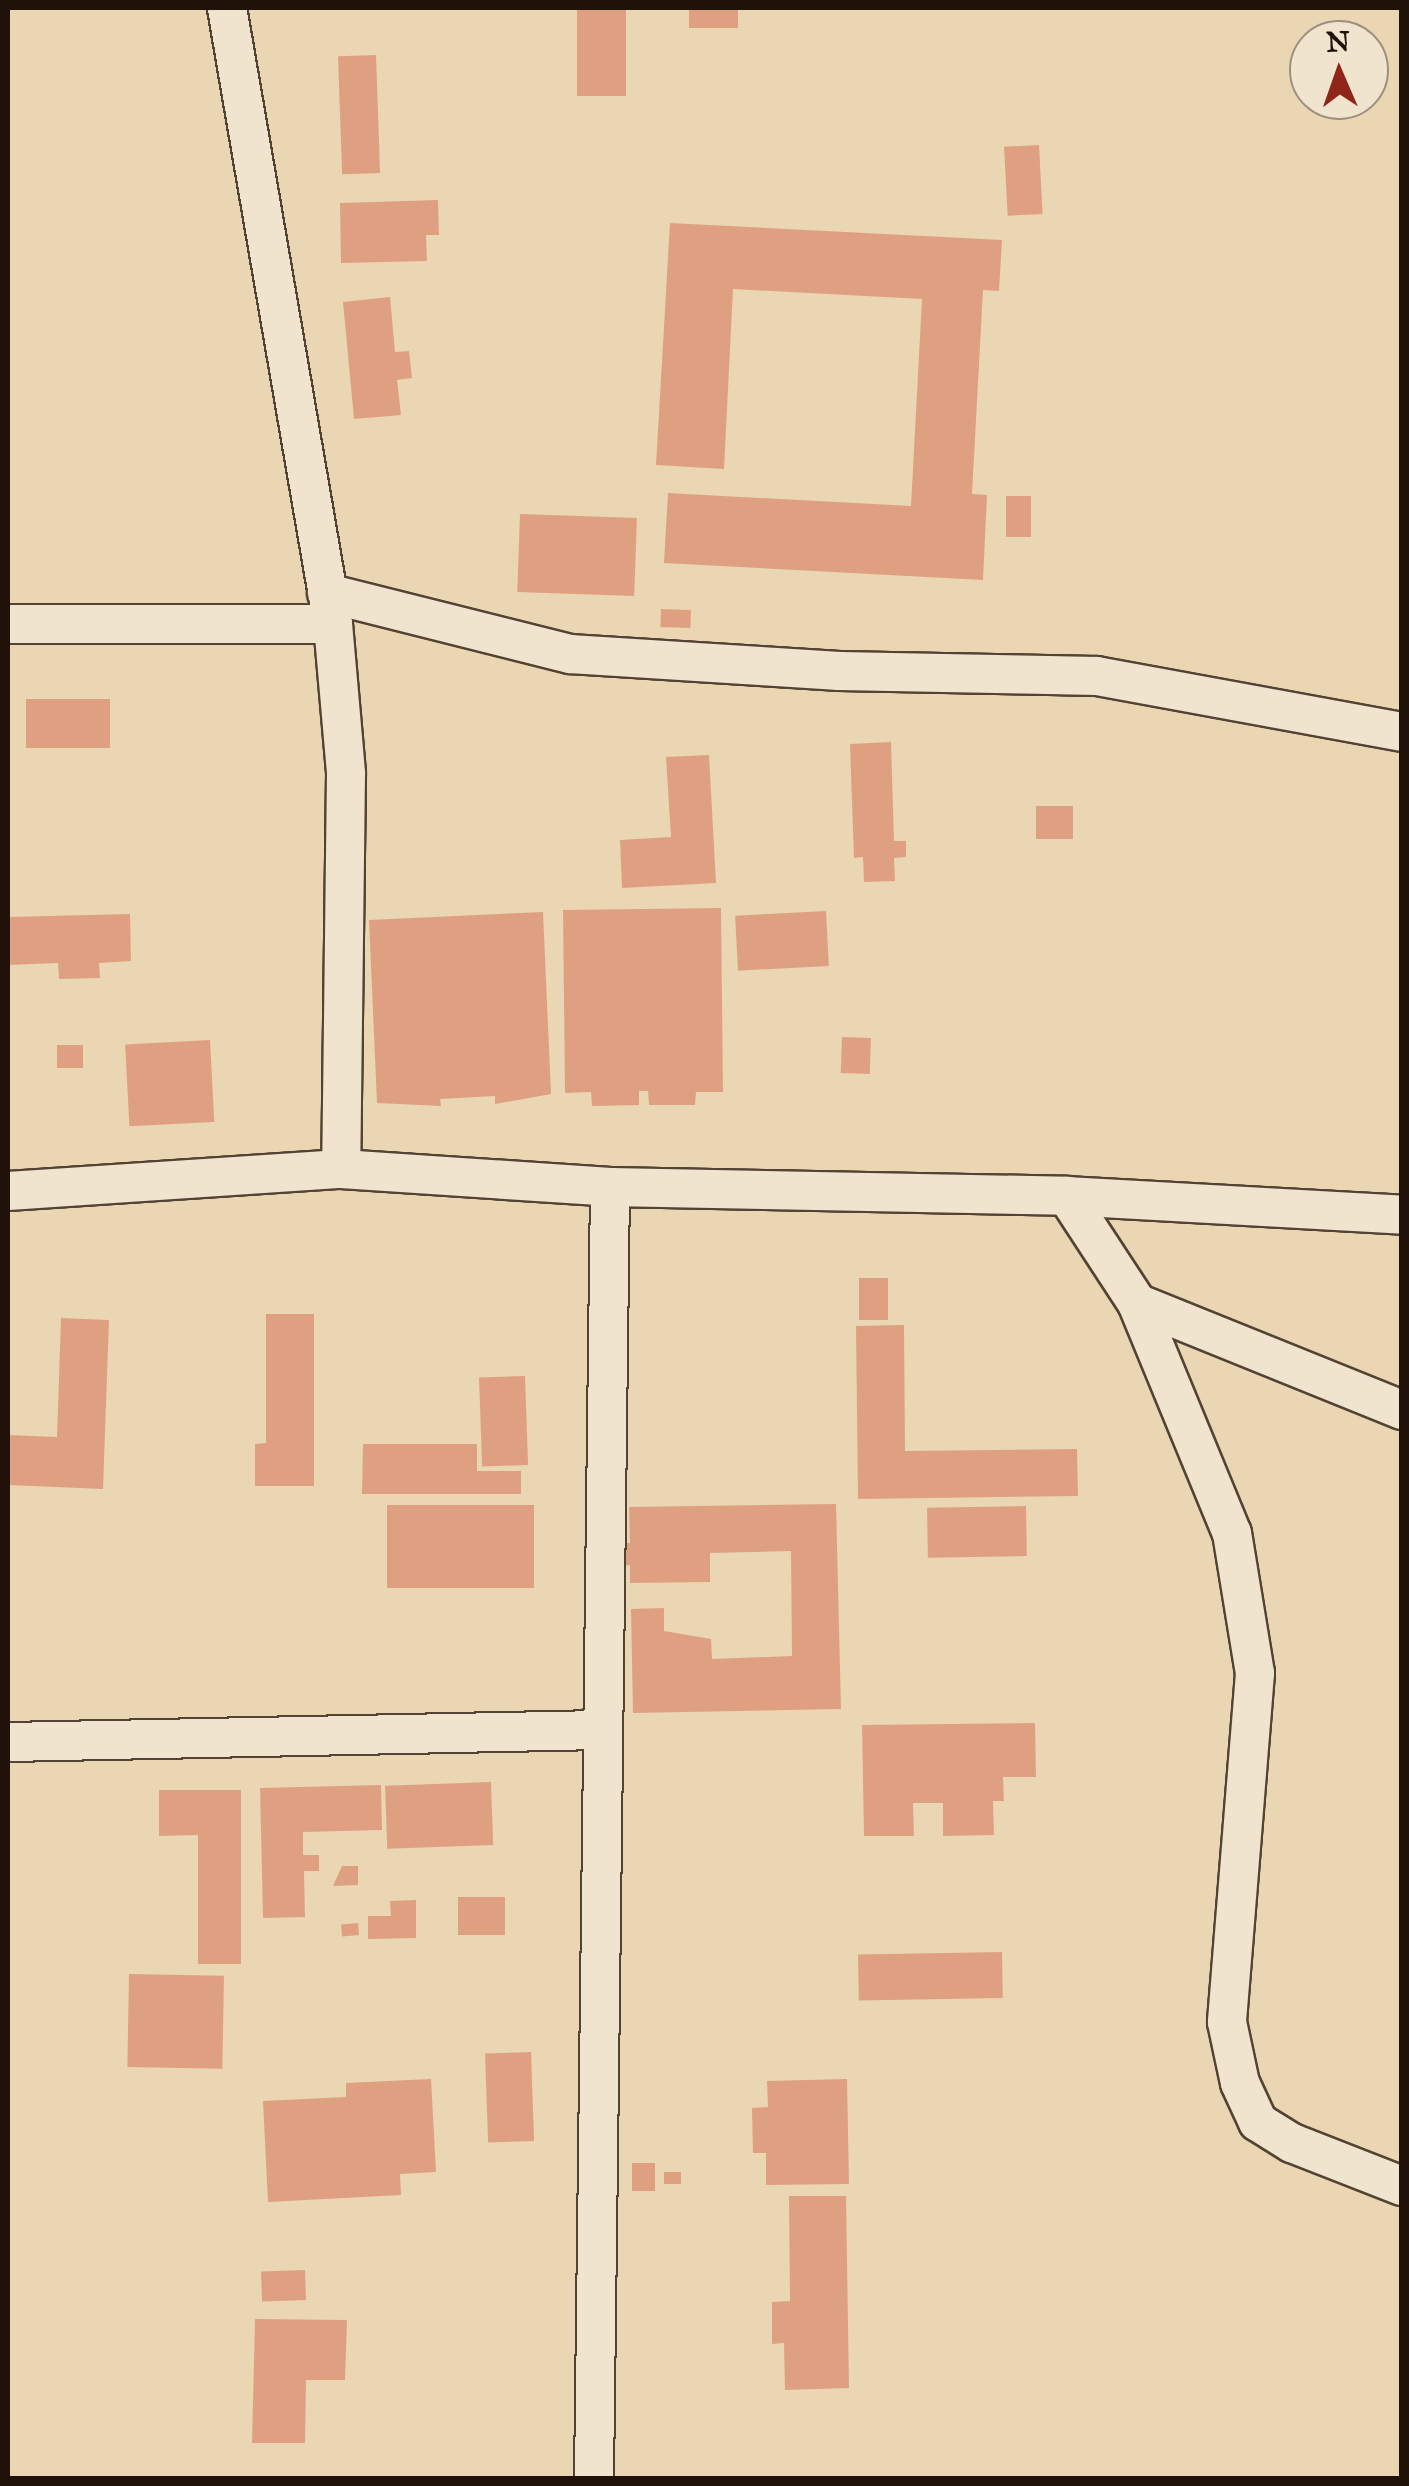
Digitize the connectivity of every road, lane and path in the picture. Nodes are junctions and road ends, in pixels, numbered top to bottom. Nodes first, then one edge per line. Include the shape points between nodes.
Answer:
1 (227, 8) edge
2 (330, 609) junction
3 (8, 624) edge
4 (1402, 732) edge
5 (342, 1170) junction
6 (610, 1187) junction
7 (8, 1191) edge
8 (1067, 1196) junction
9 (1402, 1215) edge
10 (1137, 1303) junction
11 (1402, 1410) edge
12 (604, 1730) junction
13 (8, 1742) edge
14 (1402, 2186) edge
15 (594, 2478) edge

1 - 2 street
2 - 3 street
2 - 4 street via 570,654 839,671 1097,676
2 - 5 street via 346,774
5 - 6 street
5 - 7 street
6 - 8 street
6 - 12 street
8 - 9 street
8 - 10 street
10 - 11 street
10 - 14 street via 1232,1533 1256,1673 1228,2022 1240,2083 1258,2122 1292,2143
12 - 13 street
12 - 15 street

